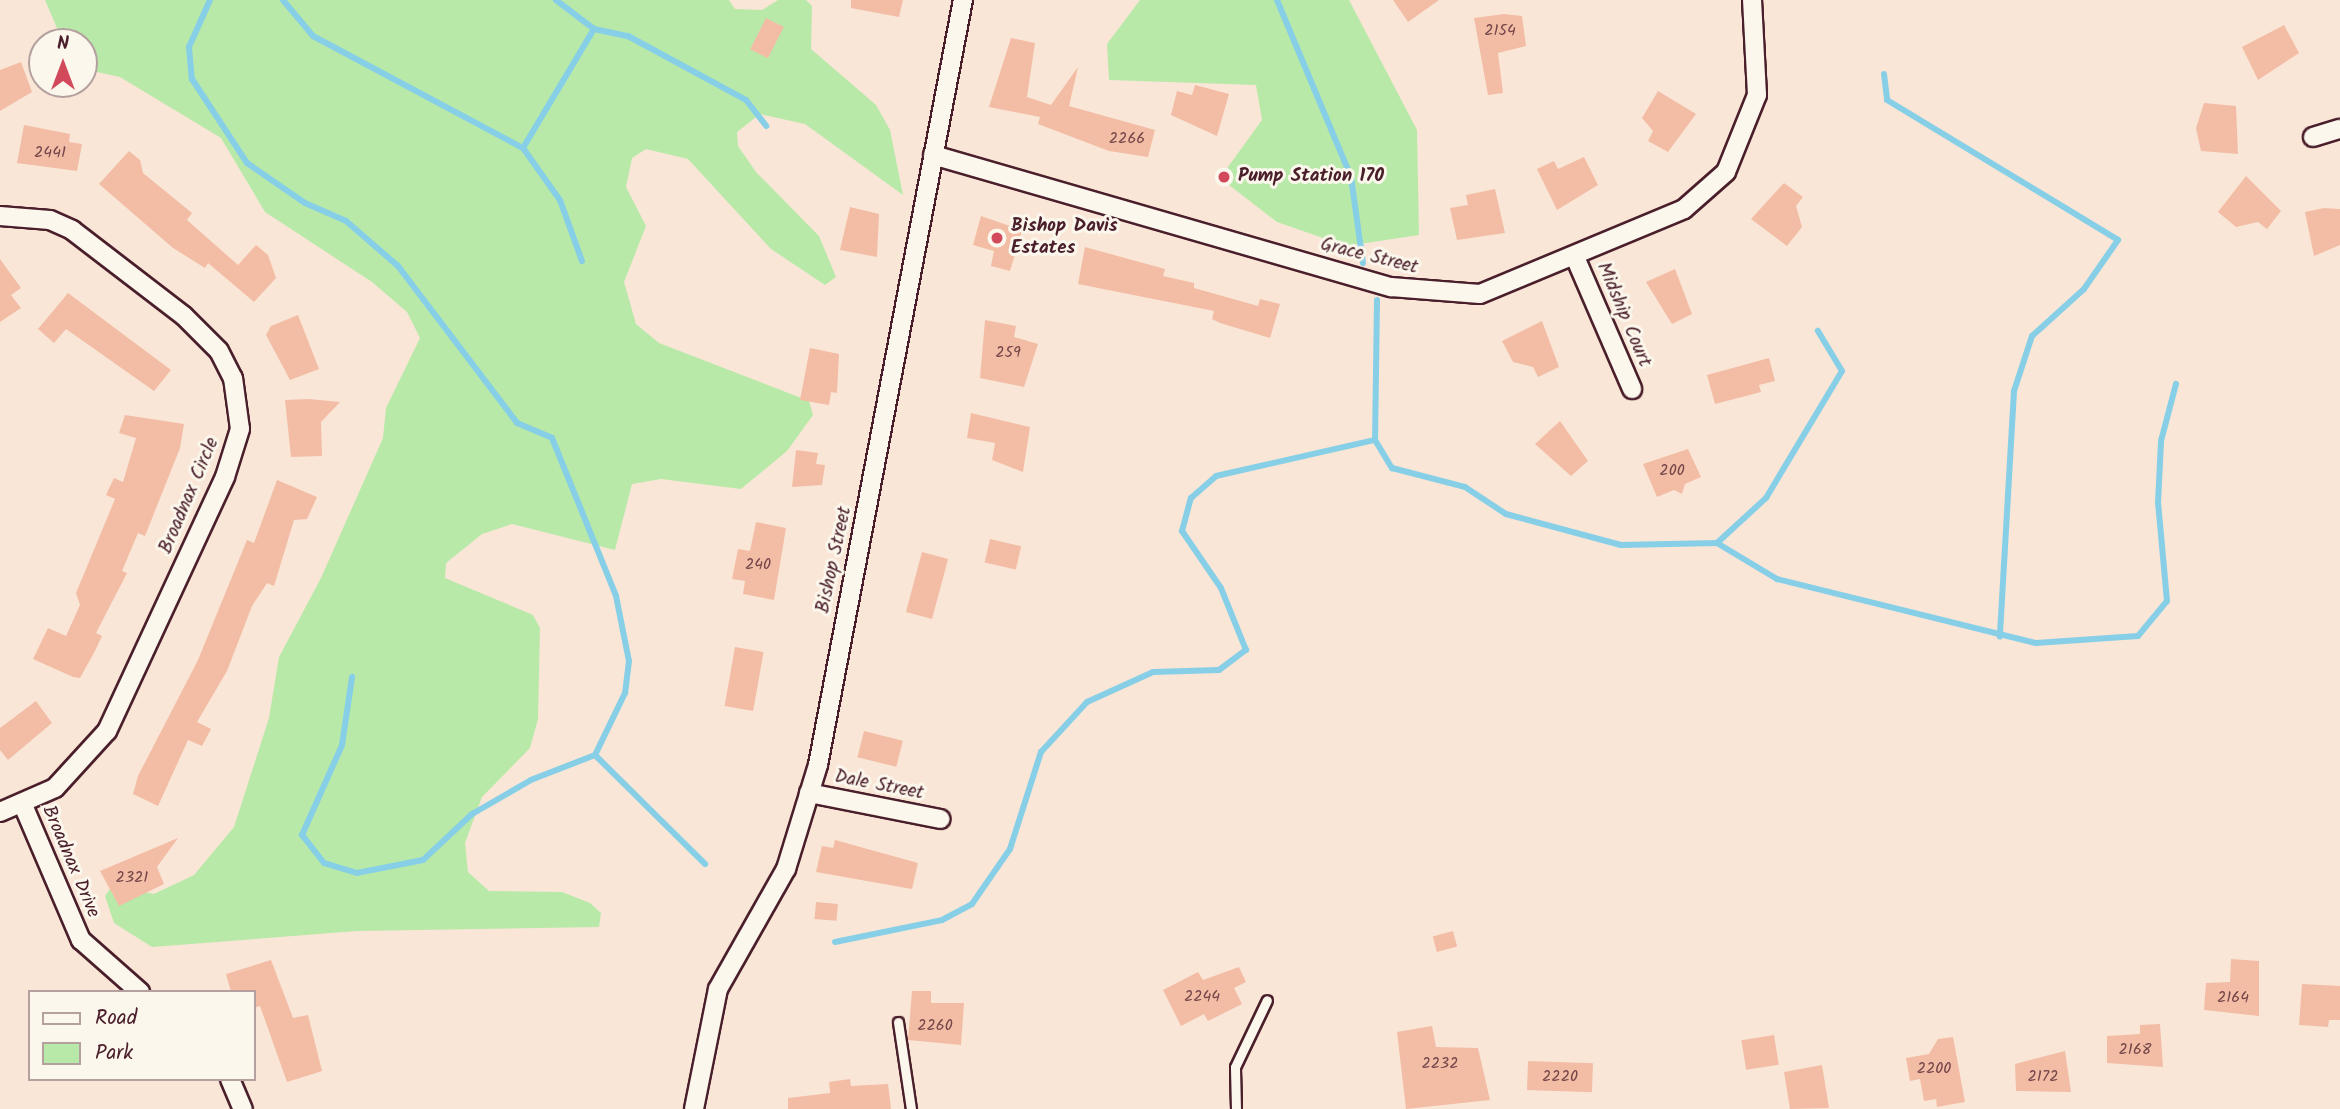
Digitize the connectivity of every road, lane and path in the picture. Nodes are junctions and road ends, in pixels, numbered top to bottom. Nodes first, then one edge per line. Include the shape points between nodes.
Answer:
1 (963, 0) edge
2 (1752, 0) edge
3 (2340, 129) edge
4 (2313, 137) dead end
5 (933, 155) junction
6 (0, 216) edge
7 (1575, 257) junction
8 (1632, 389) dead end
9 (809, 793) junction
10 (23, 805) junction
11 (0, 812) edge
12 (940, 819) dead end
13 (138, 990) edge
14 (1267, 1000) dead end
15 (898, 1022) dead end
16 (231, 1081) edge
17 (243, 1109) edge
18 (694, 1109) edge
19 (911, 1109) edge
20 (1236, 1109) edge

1 - 5 street, Bishop Street
2 - 7 street, Grace Street via 1757,95 1726,172 1684,209
3 - 4 street
5 - 7 street, Grace Street via 1391,287 1480,294
5 - 9 street, Bishop Street via 828,720
6 - 10 street, Broadnax Circle via 50,220 89,242 206,336 233,378 239,402 237,442 225,477 107,731 83,765
7 - 8 street, Midship Court
9 - 12 street, Dale Street
9 - 18 street, Bishop Street via 786,869 718,989
10 - 11 street, Broadnax Circle
10 - 13 street, Broadnax Drive via 81,940
14 - 20 lane via 1235,1068
15 - 19 lane
16 - 17 street

